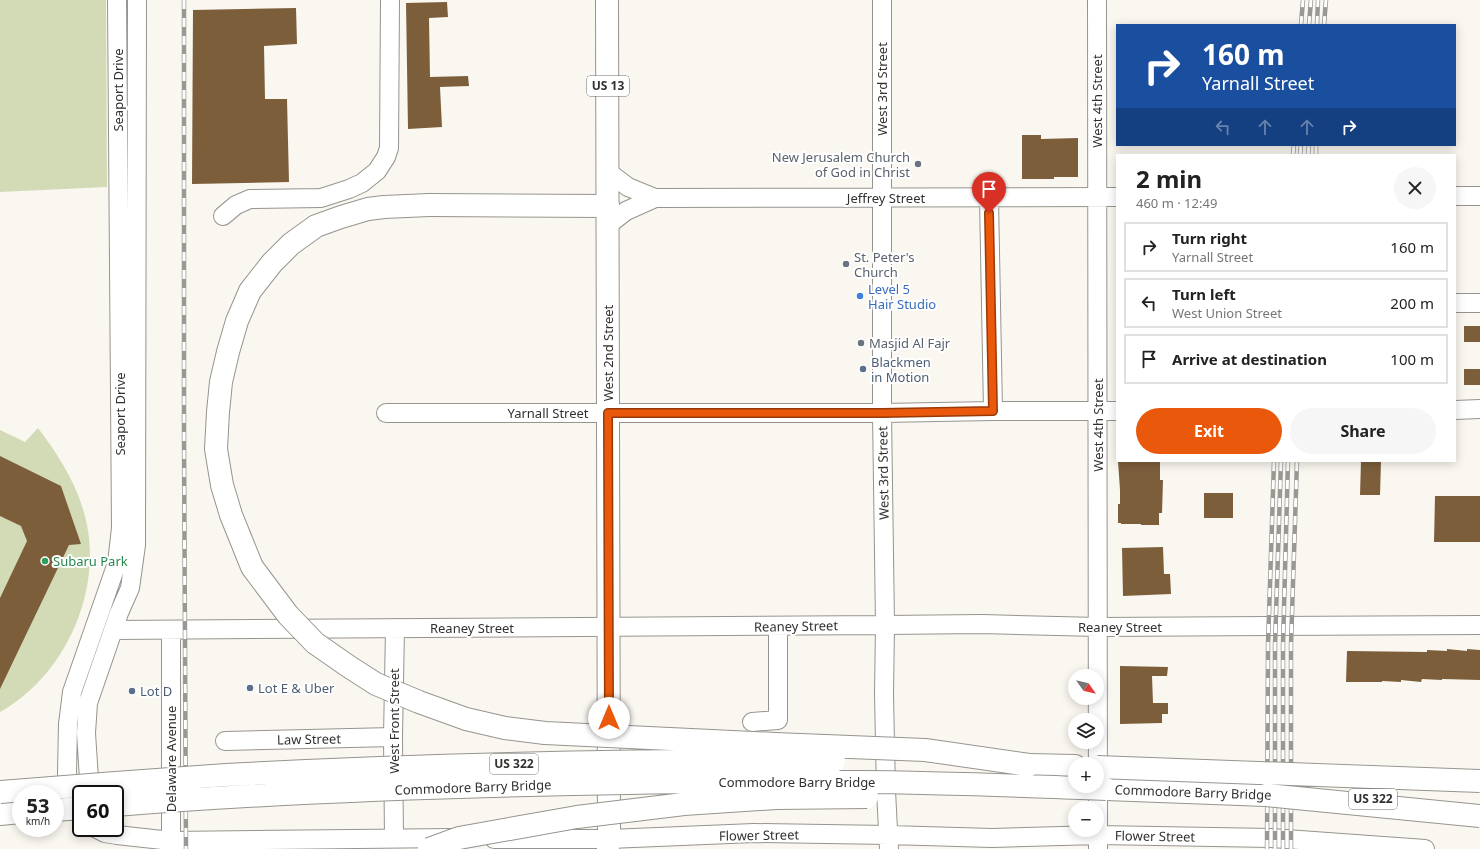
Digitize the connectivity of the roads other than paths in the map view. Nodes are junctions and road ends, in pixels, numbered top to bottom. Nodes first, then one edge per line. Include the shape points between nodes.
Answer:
1 (117, 0) edge
2 (137, 0) edge
3 (390, 0) edge
4 (607, 0) edge
5 (882, 0) edge
6 (1097, 0) edge
7 (608, 172) junction
8 (1456, 196) edge
9 (1480, 196) edge
10 (654, 198) junction
11 (882, 198) junction
12 (989, 198) junction
13 (1097, 198) junction
14 (1116, 198) edge
15 (223, 216) dead end
16 (608, 216) junction
17 (1480, 303) edge
18 (1456, 304) edge
19 (1480, 409) edge
20 (1456, 410) edge
21 (993, 411) junction
22 (1098, 411) junction
23 (1116, 411) edge
24 (386, 413) dead end
25 (608, 413) junction
26 (882, 413) junction
27 (885, 625) junction
28 (1480, 625) edge
29 (778, 626) junction
30 (609, 627) junction
31 (1098, 627) junction
32 (395, 628) junction
33 (113, 630) junction
34 (171, 630) junction
35 (752, 722) dead end
36 (393, 737) junction
37 (226, 741) dead end
38 (1029, 765) junction
39 (1068, 766) edge
40 (1104, 767) edge
41 (1480, 772) edge
42 (1287, 774) junction
43 (1480, 781) edge
44 (89, 785) edge
45 (1106, 789) junction
46 (0, 792) edge
47 (1266, 794) junction
48 (72, 798) edge
49 (1480, 803) edge
50 (124, 804) edge
51 (12, 813) edge
52 (0, 814) edge
53 (1480, 816) edge
54 (124, 837) edge
55 (394, 838) junction
56 (171, 841) junction
57 (754, 841) edge
58 (889, 842) edge
59 (1098, 842) edge
60 (608, 844) edge
61 (429, 849) edge
62 (1425, 849) edge

1 - 48 street, Seaport Drive via 121,528 117,563 72,692 68,724 67,773
2 - 33 street, Seaport Drive via 136,545 130,588
3 - 15 street via 389,148 377,171 362,183 321,198 250,199 236,205
4 - 7 main road, West 2nd Street / US 13
5 - 11 street, West 3rd Street
6 - 13 street, West 4th Street
7 - 10 street via 628,187
7 - 16 main road, West 2nd Street / US 13
8 - 9 street
10 - 11 street, Jeffrey Street
10 - 16 street
11 - 12 street, Jeffrey Street
11 - 26 street, West 3rd Street
12 - 13 street, Jeffrey Street
12 - 21 street
13 - 14 street, Jeffrey Street
13 - 22 street, West 4th Street
16 - 25 main road, West 2nd Street / US 13
16 - 38 main road, bridge via 429,205 384,207 354,213 316,226 291,244 272,263 250,291 237,321 221,382 216,449 222,485 231,515 252,567 288,616 315,642 376,684 466,719 504,728 545,733 925,750
17 - 18 street
19 - 20 street
21 - 22 street, Yarnall Street
21 - 26 street, Yarnall Street
22 - 23 street, Yarnall Street
22 - 31 street, West 4th Street
24 - 25 street, Yarnall Street
25 - 26 street, Yarnall Street
25 - 30 main road, West 2nd Street / US 13
26 - 27 street, West 3rd Street
27 - 29 street, Reaney Street
27 - 31 street, Reaney Street
27 - 58 street, West 3rd Street via 884,694
28 - 31 street, Reaney Street
29 - 30 street, Reaney Street
29 - 35 street via 778,720
30 - 32 street, Reaney Street
30 - 60 main road, West 2nd Street / US 13
31 - 59 street, West 4th Street
32 - 34 street, Reaney Street
32 - 36 street, West Front Street
33 - 34 street, Reaney Street
33 - 44 street, Seaport Drive via 88,703 86,733
34 - 56 street, Delaware Avenue
36 - 37 street, Law Street
36 - 55 street, West Front Street
38 - 39 main road, Commodore Barry Bridge / US 322
38 - 46 main road, Commodore Barry Bridge / US 322, bridge via 745,761 395,767
40 - 42 main road, Commodore Barry Bridge / US 322, bridge
41 - 42 main road, bridge
42 - 43 main road, Commodore Barry Bridge / US 322, bridge
45 - 47 main road, Commodore Barry Bridge / US 322
45 - 50 main road, Commodore Barry Bridge / US 322, bridge via 921,783 636,783 320,792
45 - 61 main road, bridge via 996,796 776,798 684,804 577,817 459,838
47 - 49 main road, Commodore Barry Bridge / US 322, bridge
47 - 53 main road, bridge
51 - 52 main road
54 - 56 street, Flower Street
55 - 56 street, Flower Street
55 - 60 street, Flower Street
57 - 58 street, Flower Street
57 - 60 street, Flower Street
58 - 59 street, Flower Street via 992,838
59 - 62 street, Flower Street via 1272,838

